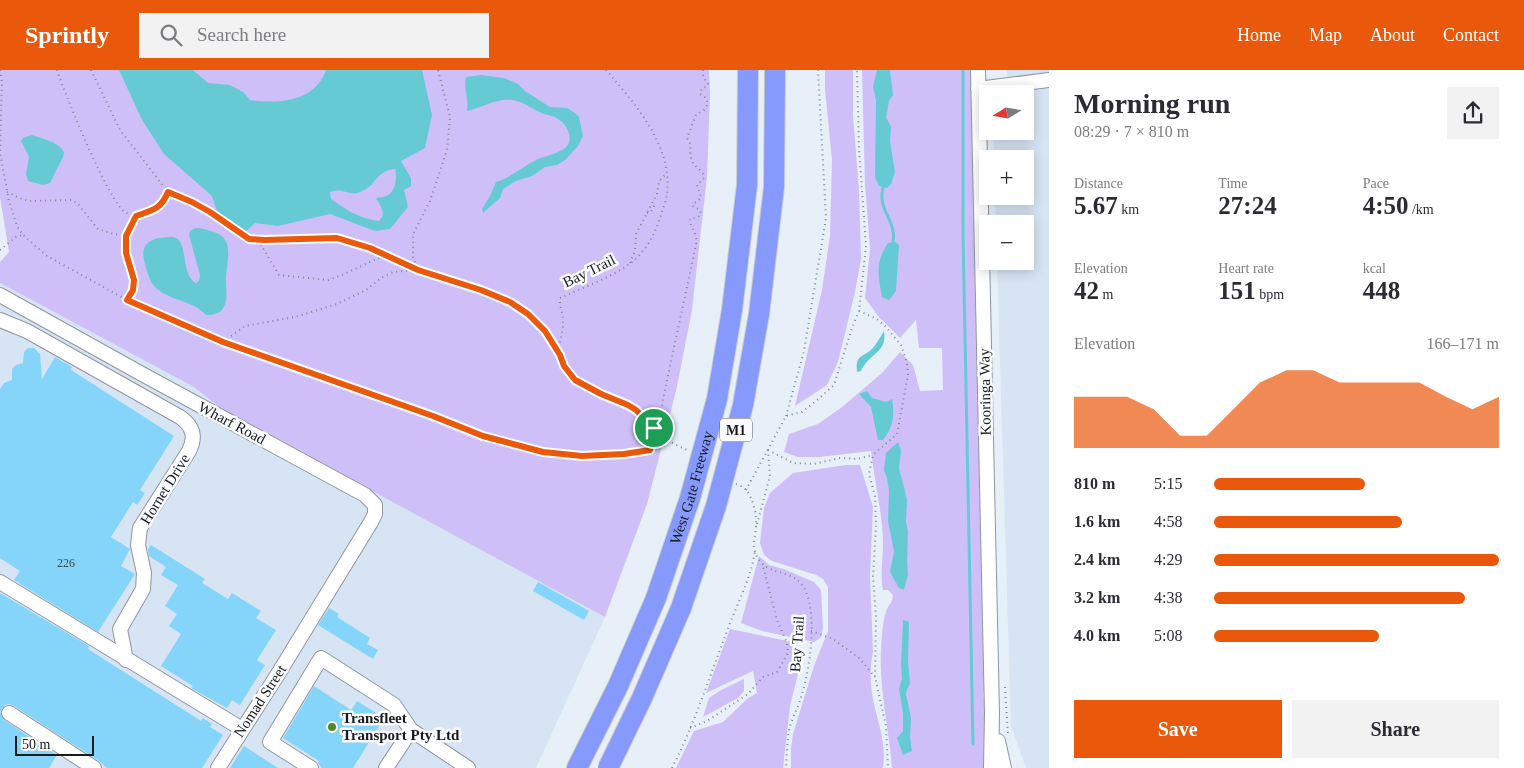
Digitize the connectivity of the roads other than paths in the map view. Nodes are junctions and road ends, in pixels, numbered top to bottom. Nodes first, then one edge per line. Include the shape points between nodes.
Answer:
1 (748, 70) edge
2 (775, 70) edge
3 (978, 70) edge
4 (1049, 80) edge
5 (978, 90) junction
6 (0, 295) edge
7 (0, 320) edge
8 (0, 582) edge
9 (302, 633) joint
10 (126, 660) junction
11 (8, 713) dead end
12 (992, 713) junction
13 (242, 729) junction
14 (411, 730) junction
15 (308, 767) edge
16 (94, 768) edge
17 (218, 768) edge
18 (386, 768) edge
19 (468, 768) edge
20 (577, 768) edge
21 (608, 768) edge
22 (991, 768) edge
23 (1004, 768) edge

1 - 20 highway, West Gate Freeway / M1, bridge via 747,185 717,399 690,498 656,598 618,686
2 - 21 highway, West Gate Freeway / M1, bridge via 774,187 759,314 743,405 716,506 681,608
3 - 5 street, Kooringa Way
4 - 5 street
5 - 12 street, Kooringa Way
6 - 9 street, Wharf Road via 369,498 376,507 374,517
7 - 10 street, Hornet Drive via 27,330 180,417 193,432 189,451 140,528 138,545 144,589 120,629
8 - 10 street
9 - 13 street, Nomad Street
10 - 13 street
11 - 16 street
12 - 22 street, Kooringa Way
12 - 23 street, Kooringa Way
13 - 17 street, Nomad Street
14 - 15 street via 394,705 322,658 270,742
14 - 18 street
14 - 19 street

